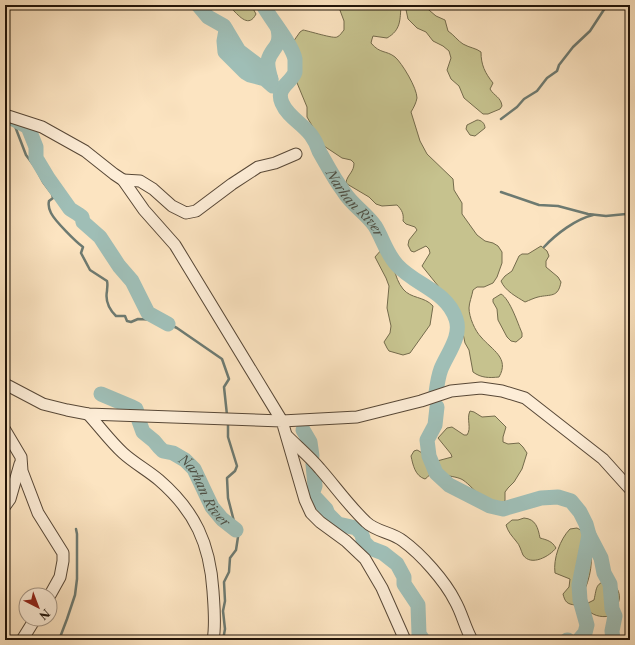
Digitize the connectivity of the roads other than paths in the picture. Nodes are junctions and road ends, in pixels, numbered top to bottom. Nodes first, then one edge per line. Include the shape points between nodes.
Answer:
1 (5, 115) edge
2 (296, 154) dead end
3 (123, 180) junction
4 (5, 384) edge
5 (88, 414) junction
6 (282, 421) junction
7 (5, 430) edge
8 (285, 434) junction
9 (21, 457) junction
10 (630, 489) edge
11 (5, 506) edge
12 (54, 587) edge
13 (30, 627) edge
14 (22, 640) edge
15 (213, 640) edge
16 (405, 640) edge
17 (472, 640) edge

1 - 3 street via 42,127 85,151
2 - 3 street via 258,167 196,211 186,213 172,206 140,181
3 - 6 street via 144,210 175,245
4 - 5 street via 43,404
5 - 6 street
5 - 15 street via 124,454 175,495 195,522 210,567
6 - 8 street
6 - 10 street via 358,416 451,391 481,388 502,391 525,398 603,459
7 - 9 street
8 - 16 street via 311,513 365,559 382,588
8 - 17 street via 320,468 366,523 403,541 420,556 446,585
9 - 11 street via 10,499
9 - 12 street via 22,472 38,513 63,553 60,577
13 - 14 street

